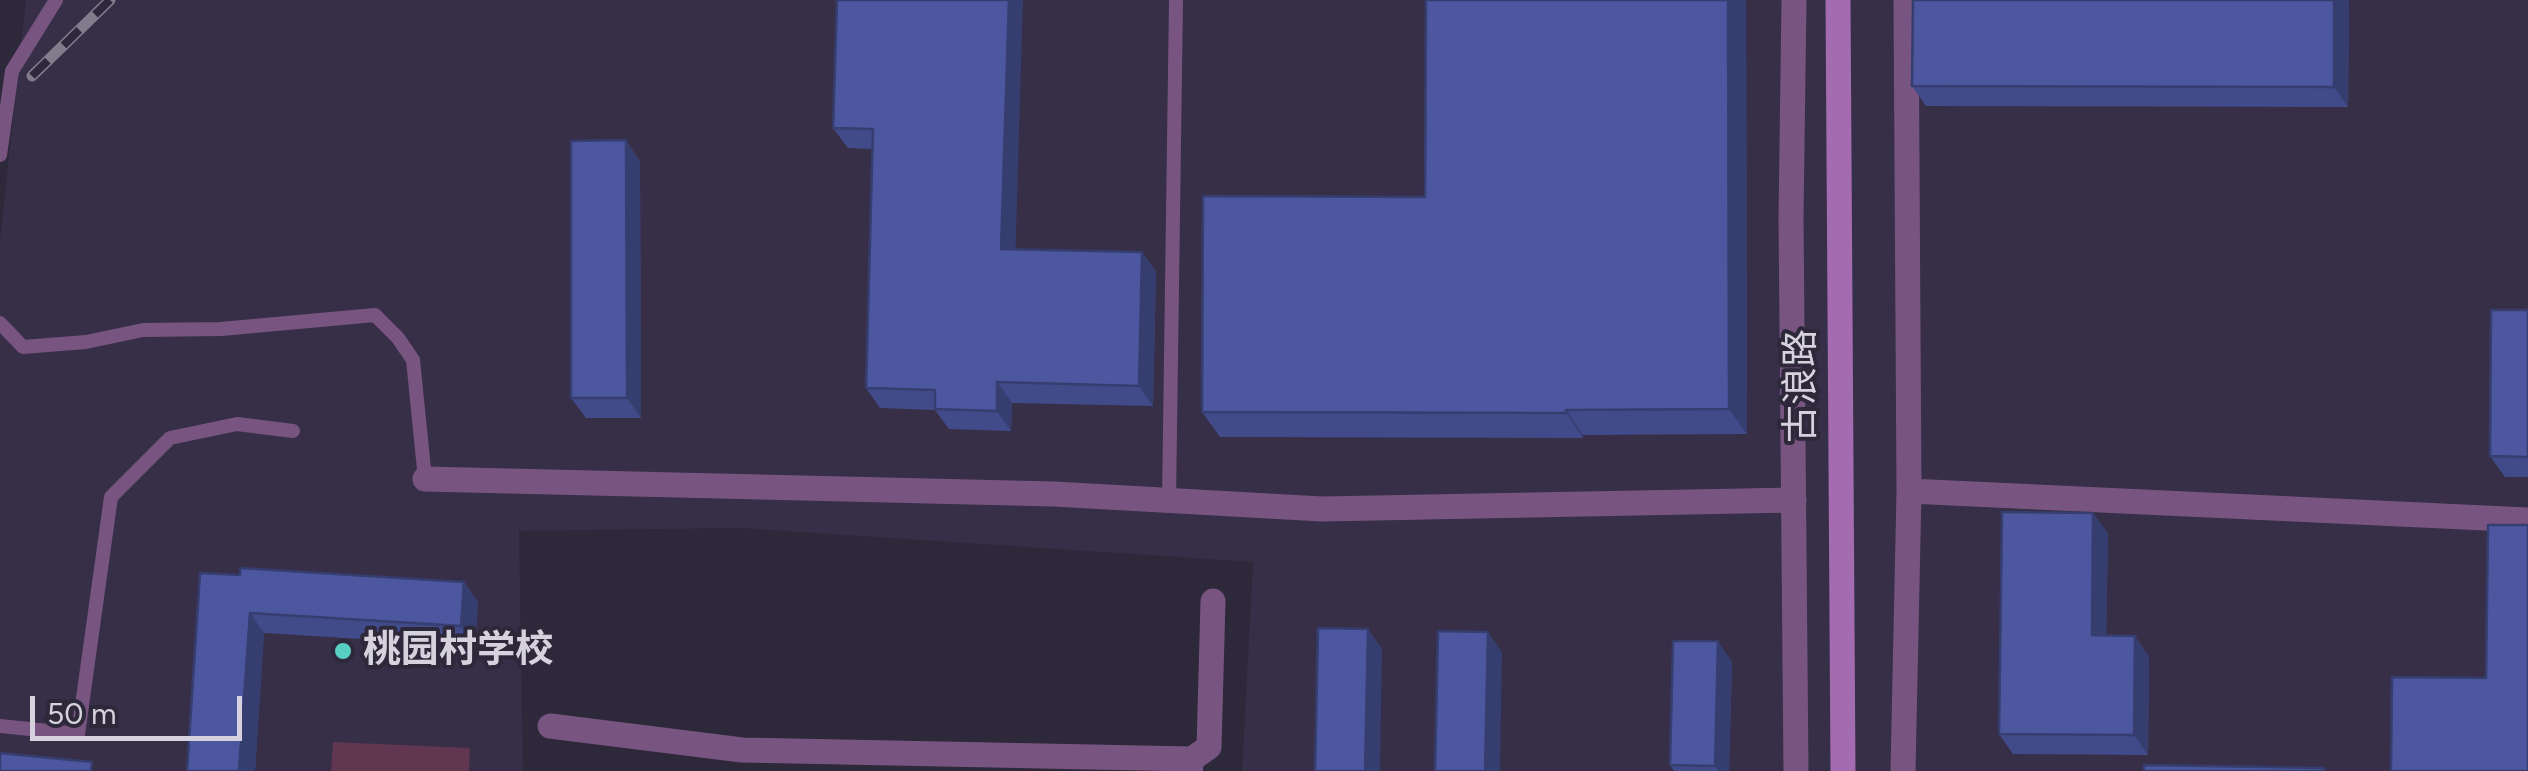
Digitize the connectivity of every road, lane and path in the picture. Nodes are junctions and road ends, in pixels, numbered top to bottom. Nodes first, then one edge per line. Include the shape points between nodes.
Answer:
1 (56, 0) edge
2 (1176, 0) edge
3 (1794, 0) edge
4 (1838, 0) edge
5 (1906, 0) edge
6 (0, 155) edge
7 (0, 322) edge
8 (293, 431) dead end
9 (425, 479) joint
10 (1909, 491) junction
11 (1169, 500) junction
12 (1794, 500) junction
13 (2528, 520) edge
14 (1213, 601) dead end
15 (0, 726) edge
16 (550, 726) dead end
17 (1191, 765) edge
18 (1796, 771) edge
19 (1843, 771) edge
20 (1903, 771) edge

1 - 6 lane via 12,71
2 - 11 lane
3 - 12 street
4 - 19 main road, 古浪路
5 - 10 street
7 - 9 lane via 23,347 143,330 375,316 413,360
8 - 15 lane via 238,424 170,438 111,497 78,734
9 - 11 street
10 - 13 street
10 - 20 street
11 - 12 street via 1322,510
12 - 18 street
14 - 17 street via 1208,748
16 - 17 street via 742,750

